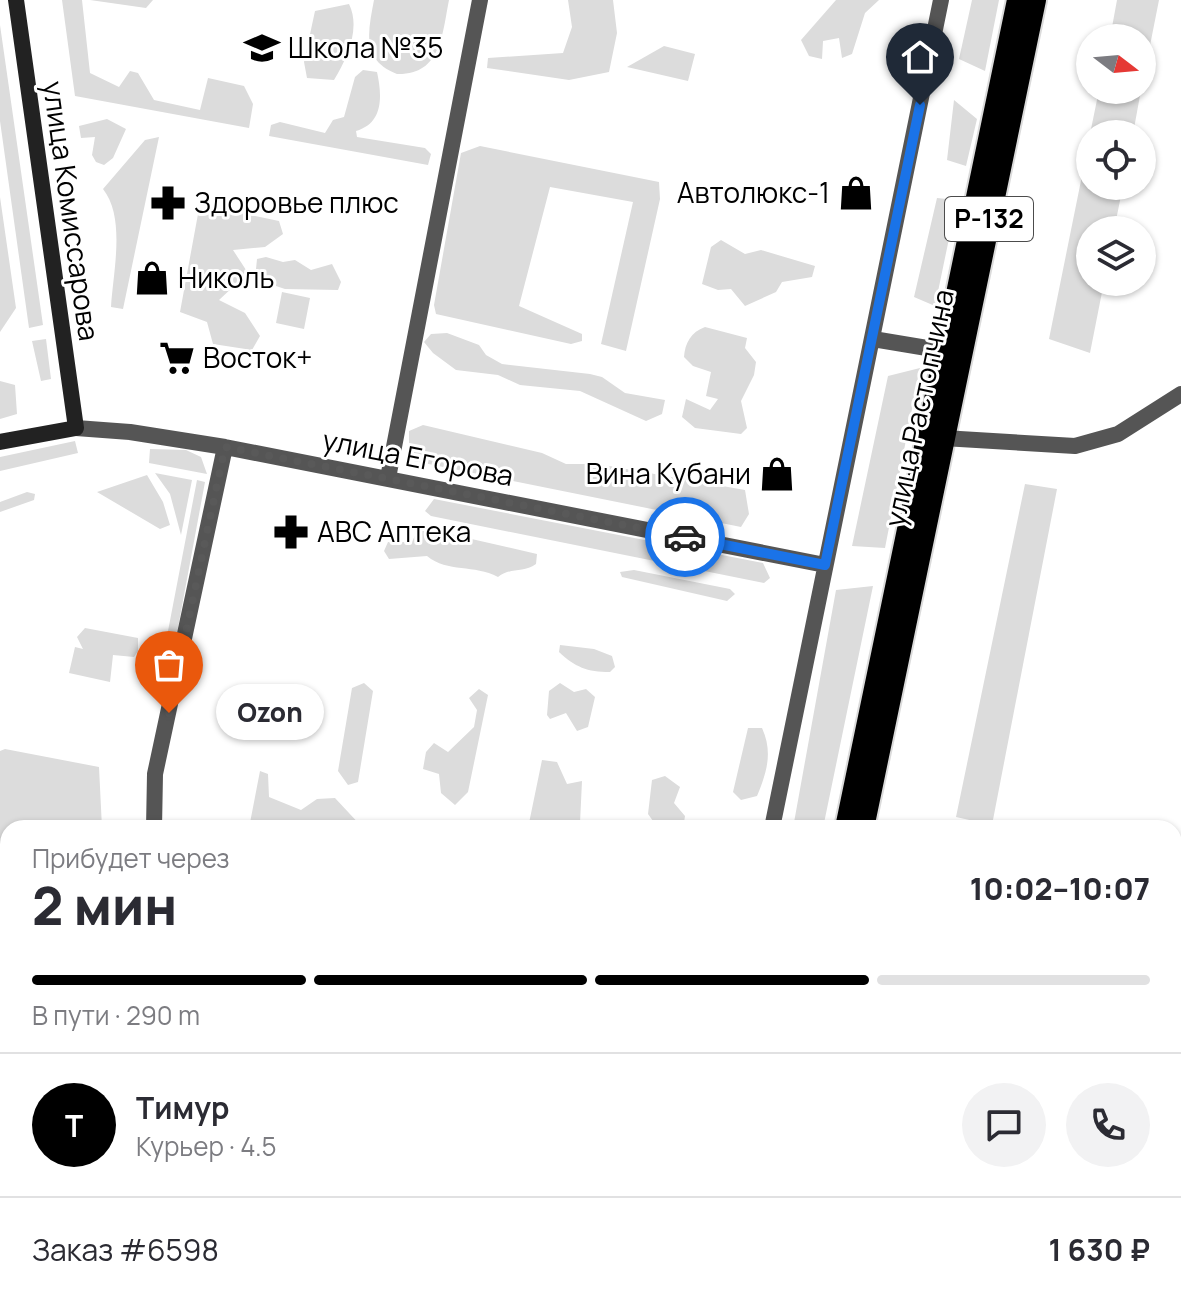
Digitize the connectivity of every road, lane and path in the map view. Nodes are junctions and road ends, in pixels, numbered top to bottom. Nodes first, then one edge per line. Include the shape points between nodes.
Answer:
1 (16, 0) edge
2 (480, 0) edge
3 (941, 0) edge
4 (1018, 0) edge
5 (1035, 0) edge
6 (873, 339) junction
7 (945, 351) junction
8 (1181, 394) edge
9 (76, 428) junction
10 (943, 438) junction
11 (0, 442) edge
12 (225, 447) junction
13 (388, 478) junction
14 (825, 565) junction
15 (154, 820) edge
16 (774, 820) edge
17 (848, 820) edge
18 (865, 820) edge

1 - 9 main road, улица Комиссарова
2 - 13 street
3 - 6 street
4 - 7 highway, улица Растопчина / Р-132
5 - 10 highway, улица Растопчина / Р-132
6 - 7 street, улица Растопчина
6 - 14 street
7 - 17 highway, улица Растопчина / Р-132
8 - 10 street via 1118,434 1075,446
9 - 11 main road, улица Егорова
9 - 12 street, улица Егорова
10 - 18 highway, улица Растопчина / Р-132
12 - 13 street, улица Егорова
12 - 15 street via 155,774
13 - 14 street, улица Егорова
14 - 16 street

